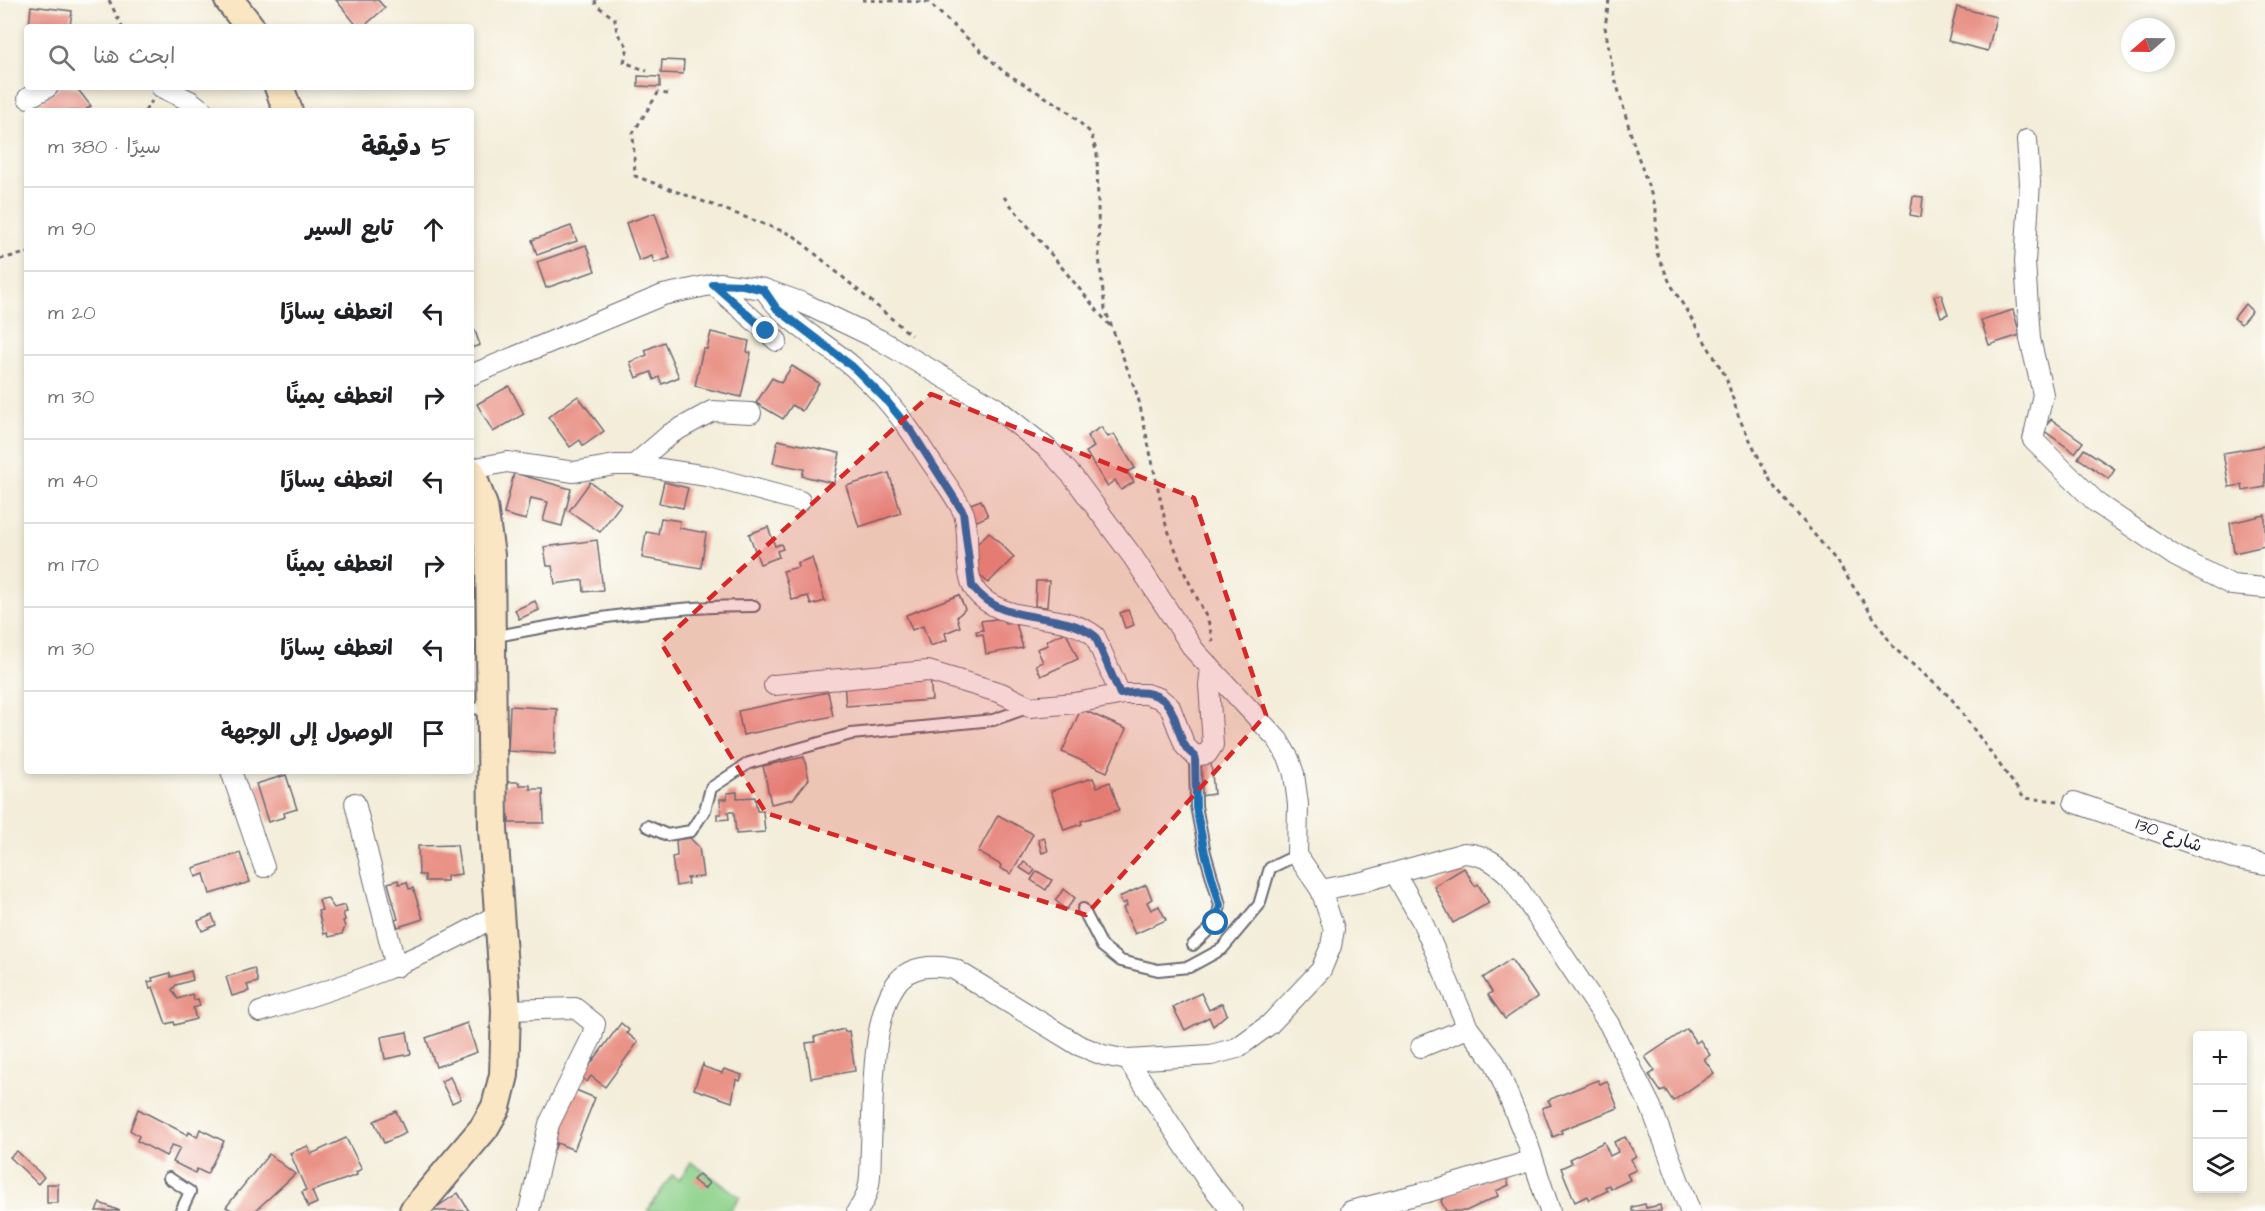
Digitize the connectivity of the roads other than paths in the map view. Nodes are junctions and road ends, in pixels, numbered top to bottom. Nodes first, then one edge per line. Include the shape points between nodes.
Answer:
1 (229, 0) edge
2 (248, 24) edge
3 (43, 90) edge
4 (167, 90) edge
5 (280, 90) edge
6 (28, 98) dead end
7 (199, 108) edge
8 (287, 108) edge
9 (2027, 140) dead end
10 (713, 284) junction
11 (764, 290) junction
12 (777, 341) dead end
13 (474, 374) edge
14 (751, 412) dead end
15 (634, 465) junction
16 (474, 468) edge
17 (474, 481) edge
18 (800, 501) dead end
19 (2265, 588) edge
20 (754, 606) dead end
21 (492, 637) junction
22 (1211, 668) junction
23 (774, 685) dead end
24 (1120, 694) junction
25 (1030, 706) junction
26 (481, 709) edge
27 (1195, 756) junction
28 (232, 774) edge
29 (2074, 802) road end
30 (356, 803) dead end
31 (647, 826) dead end
32 (1297, 855) junction
33 (2265, 864) edge
34 (264, 867) dead end
35 (1395, 873) junction
36 (1321, 890) junction
37 (1083, 909) dead end
38 (498, 915) junction
39 (1193, 945) dead end
40 (396, 967) junction
41 (506, 1011) junction
42 (260, 1012) dead end
43 (1468, 1028) junction
44 (1421, 1047) dead end
45 (1128, 1060) junction
46 (1533, 1160) junction
47 (169, 1178) dead end
48 (181, 1211) edge
49 (414, 1211) edge
50 (530, 1211) edge
51 (857, 1211) edge
52 (1232, 1211) edge
53 (1351, 1211) edge
54 (1550, 1211) edge
55 (1690, 1211) edge

1 - 2 street
3 - 6 street
4 - 7 street
5 - 8 street
9 - 19 street via 2030,182 2025,262 2030,339 2043,394 2033,440 2098,504 2175,556 2232,585
10 - 11 street
10 - 12 street
10 - 13 street via 652,299
11 - 22 street via 803,303 879,340 996,408 1048,449 1133,557 1184,636
11 - 24 street via 777,309 853,367 912,432 963,512 971,580 979,595 1005,612 1087,630 1095,636
14 - 15 street via 712,411 670,434
15 - 16 street via 574,472 507,462
15 - 18 street via 707,476
17 - 21 street via 483,506 490,555
20 - 21 lane via 693,606 615,614
21 - 26 street
22 - 27 street via 1212,745 1207,754
22 - 32 street via 1278,740 1289,759 1298,804
23 - 25 street via 928,671 1002,693
24 - 25 street via 1065,705
24 - 27 street via 1146,694 1164,702 1177,720 1185,746
25 - 31 lane via 993,720 851,734 749,763 711,788 705,810 691,831 667,835
26 - 38 street
27 - 39 lane via 1196,807 1220,905 1216,923
28 - 34 street
29 - 33 street, شارع 130 via 2233,858
30 - 40 street
32 - 36 street
32 - 37 lane via 1270,868 1258,905 1222,949 1189,967 1158,970 1121,961 1102,946
35 - 36 street
35 - 43 street via 1422,921
35 - 55 street via 1464,853 1488,858 1510,876 1609,1024 1651,1107
36 - 45 street via 1334,929 1331,946 1321,970 1270,1024 1237,1048 1211,1055
38 - 40 street via 447,945
38 - 41 street
40 - 42 street
41 - 49 street via 504,1075 496,1107 484,1128
41 - 50 street via 575,1008 595,1024 549,1124
43 - 44 street
43 - 46 street via 1496,1063
45 - 51 street via 1078,1045 954,969 934,966 912,970 896,983 877,1045 870,1178 865,1201
45 - 52 street via 1207,1180
46 - 53 street
46 - 54 street
47 - 48 lane via 190,1192

